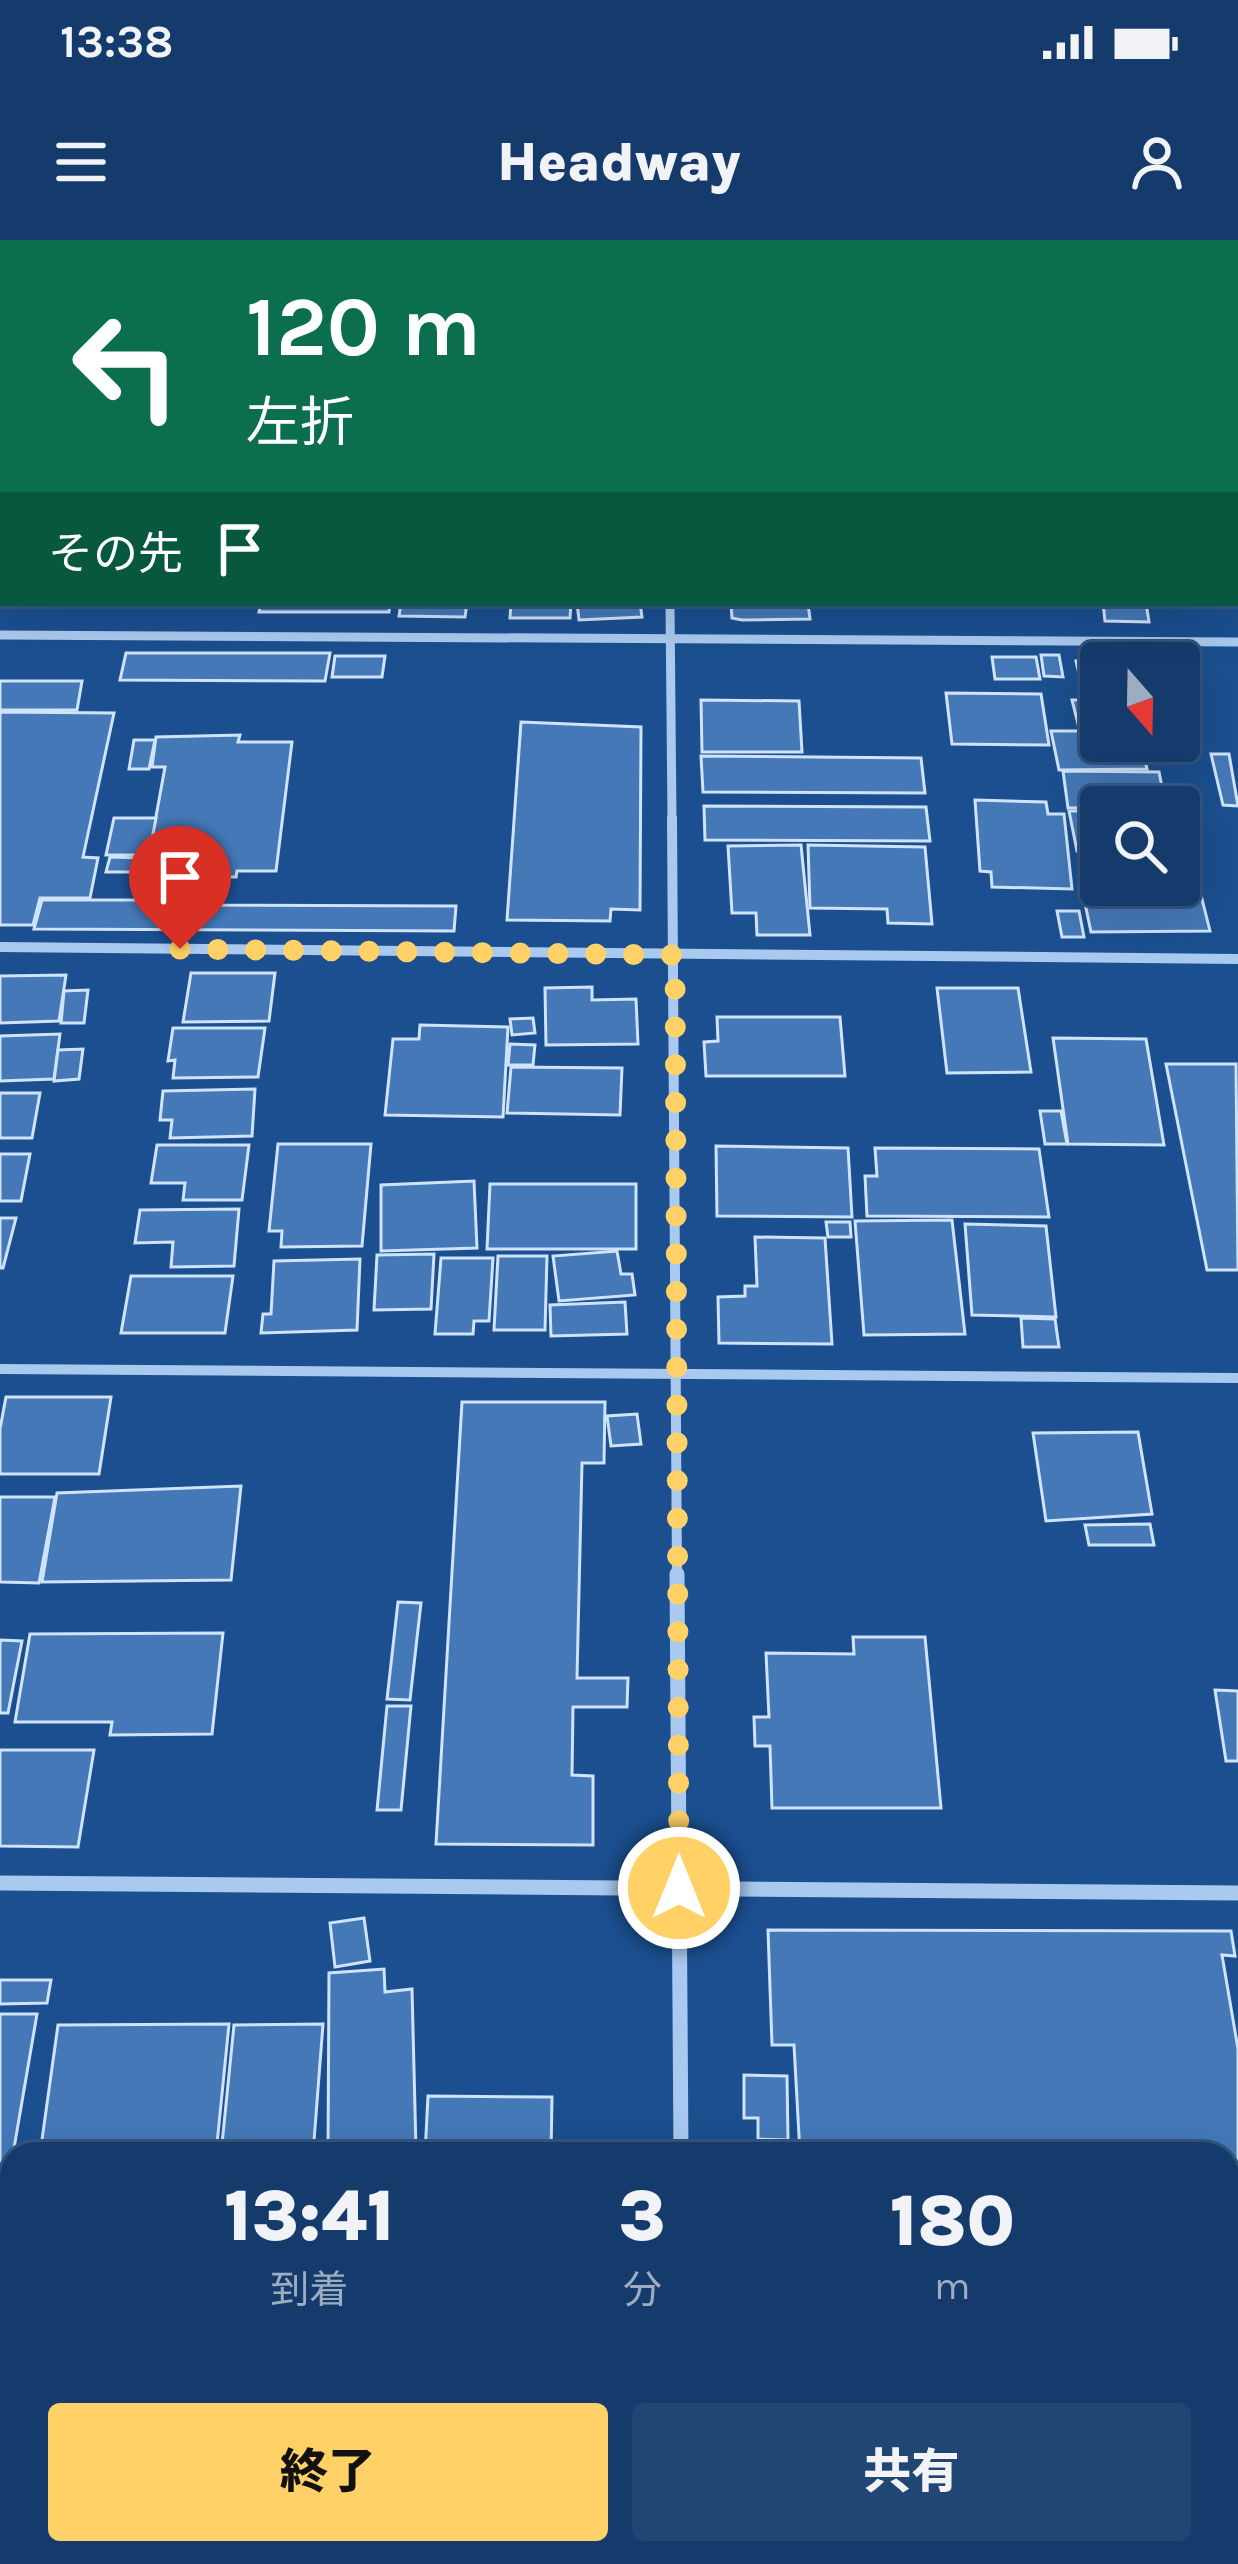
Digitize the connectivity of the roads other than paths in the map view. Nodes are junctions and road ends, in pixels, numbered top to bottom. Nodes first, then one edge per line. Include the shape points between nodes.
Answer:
1 (670, 606) edge
2 (0, 634) edge
3 (670, 639) junction
4 (1238, 642) edge
5 (0, 947) edge
6 (675, 955) junction
7 (1238, 959) edge
8 (0, 1369) edge
9 (675, 1372) junction
10 (1238, 1378) edge
11 (0, 1883) edge
12 (679, 1888) junction
13 (1238, 1893) edge
14 (681, 2142) edge

1 - 3 street
2 - 3 street
3 - 4 street
3 - 6 street
5 - 6 street
6 - 7 street
6 - 9 street
8 - 9 street
9 - 10 street
9 - 12 street
11 - 12 street
12 - 13 street
12 - 14 street

